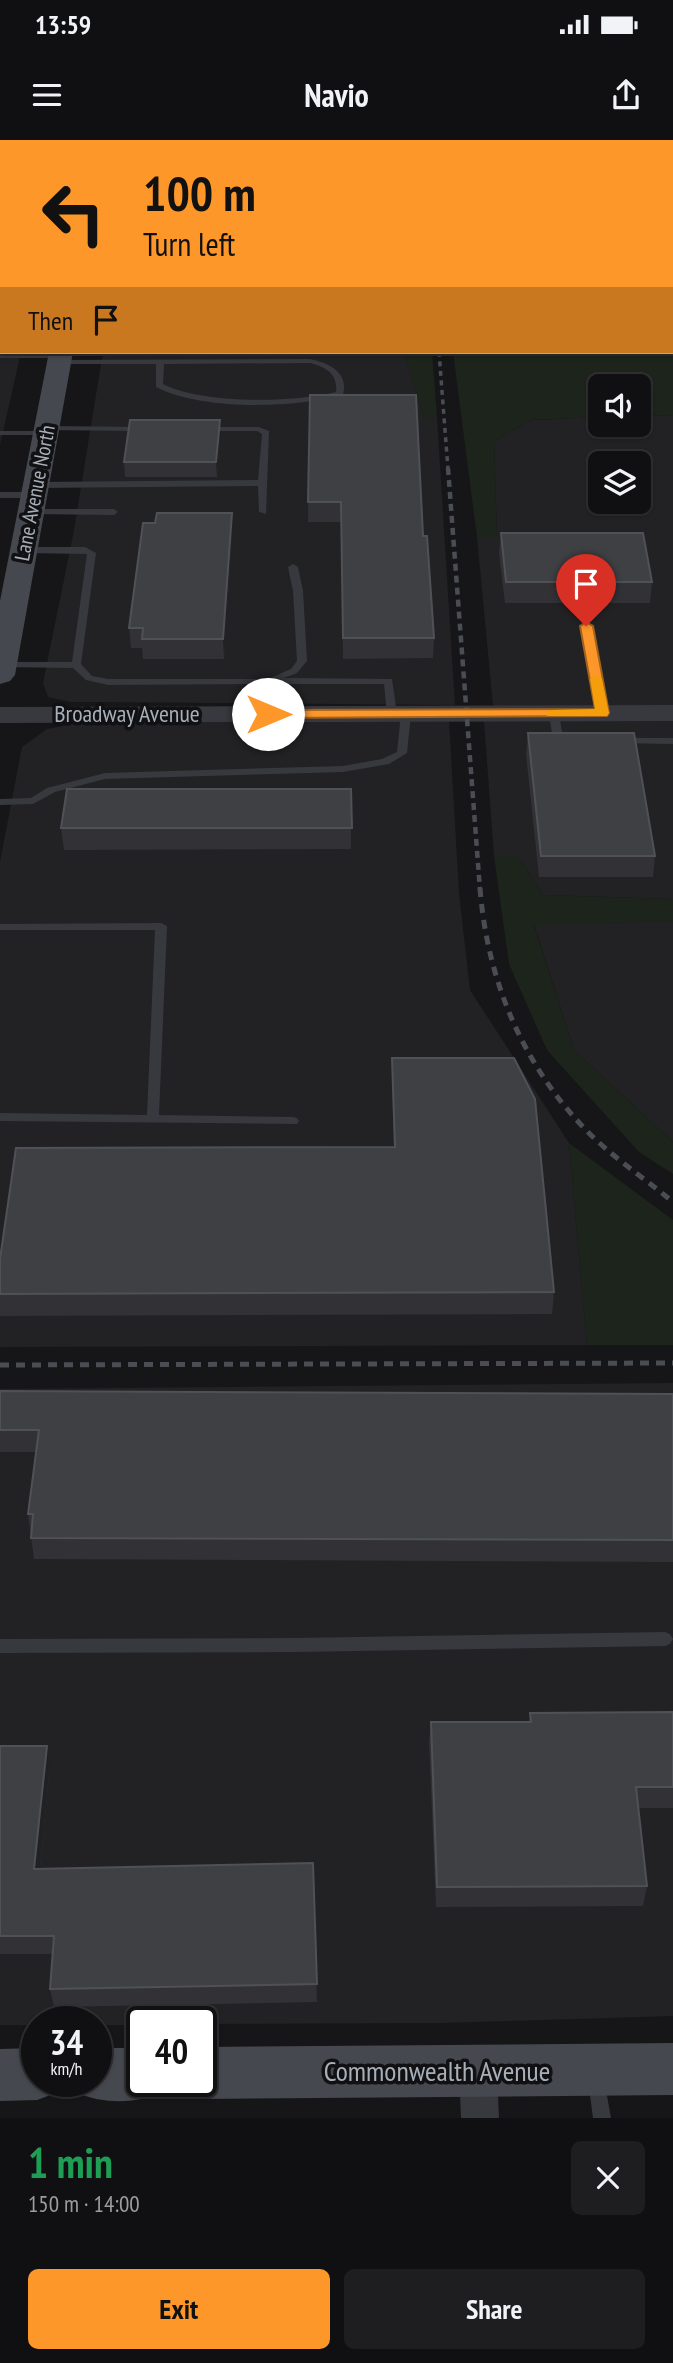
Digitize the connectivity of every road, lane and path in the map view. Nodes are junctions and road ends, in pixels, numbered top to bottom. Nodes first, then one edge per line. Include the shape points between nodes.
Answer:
1 (0, 356) edge
2 (60, 357) edge
3 (160, 362) junction
4 (152, 429) edge
5 (192, 429) edge
6 (46, 431) junction
7 (0, 433) edge
8 (262, 483) junction
9 (0, 495) edge
10 (33, 497) junction
11 (114, 512) dead end
12 (263, 512) dead end
13 (24, 550) junction
14 (293, 567) dead end
15 (586, 626) dead end
16 (2, 661) edge
17 (76, 665) junction
18 (270, 681) junction
19 (554, 713) junction
20 (602, 713) junction
21 (268, 714) junction
22 (399, 714) junction
23 (0, 715) edge
24 (673, 715) edge
25 (571, 741) edge
26 (609, 741) edge
27 (673, 741) edge
28 (0, 802) edge
29 (0, 927) edge
30 (0, 1117) edge
31 (153, 1119) junction
32 (293, 1121) dead end
33 (665, 1639) dead end
34 (0, 1646) edge
35 (673, 2069) edge
36 (0, 2074) edge
37 (21, 2074) edge
38 (217, 2074) edge
39 (599, 2094) edge
40 (479, 2095) edge

1 - 2 lane
2 - 3 lane
2 - 6 main road, Lane Avenue North
3 - 3 lane via 310,361 327,364 342,385 340,393 325,397 196,399 159,385
4 - 6 lane
5 - 8 lane via 259,429 266,433
6 - 7 lane
6 - 10 main road, Lane Avenue North
8 - 10 lane
8 - 12 lane
9 - 10 lane
10 - 11 lane
10 - 13 main road, Lane Avenue North
13 - 16 main road, Lane Avenue North
13 - 17 lane via 92,553
14 - 18 lane via 302,661 293,671
15 - 20 lane
16 - 17 lane
17 - 18 lane via 89,678 108,682
18 - 21 lane
18 - 22 lane via 389,681
19 - 20 street, Broadway Avenue
19 - 22 street, Broadway Avenue
19 - 25 lane via 558,741
20 - 24 street, Broadway Avenue
21 - 22 street, Broadway Avenue
21 - 23 street, Broadway Avenue
22 - 28 lane via 402,753 385,762 343,769 105,776 51,790 33,801
26 - 27 lane
29 - 31 lane via 161,926
30 - 31 lane
31 - 32 lane
33 - 34 lane
35 - 39 main road, Commonwealth Avenue
36 - 37 main road
38 - 40 main road, Commonwealth Avenue
39 - 40 main road, Commonwealth Avenue

